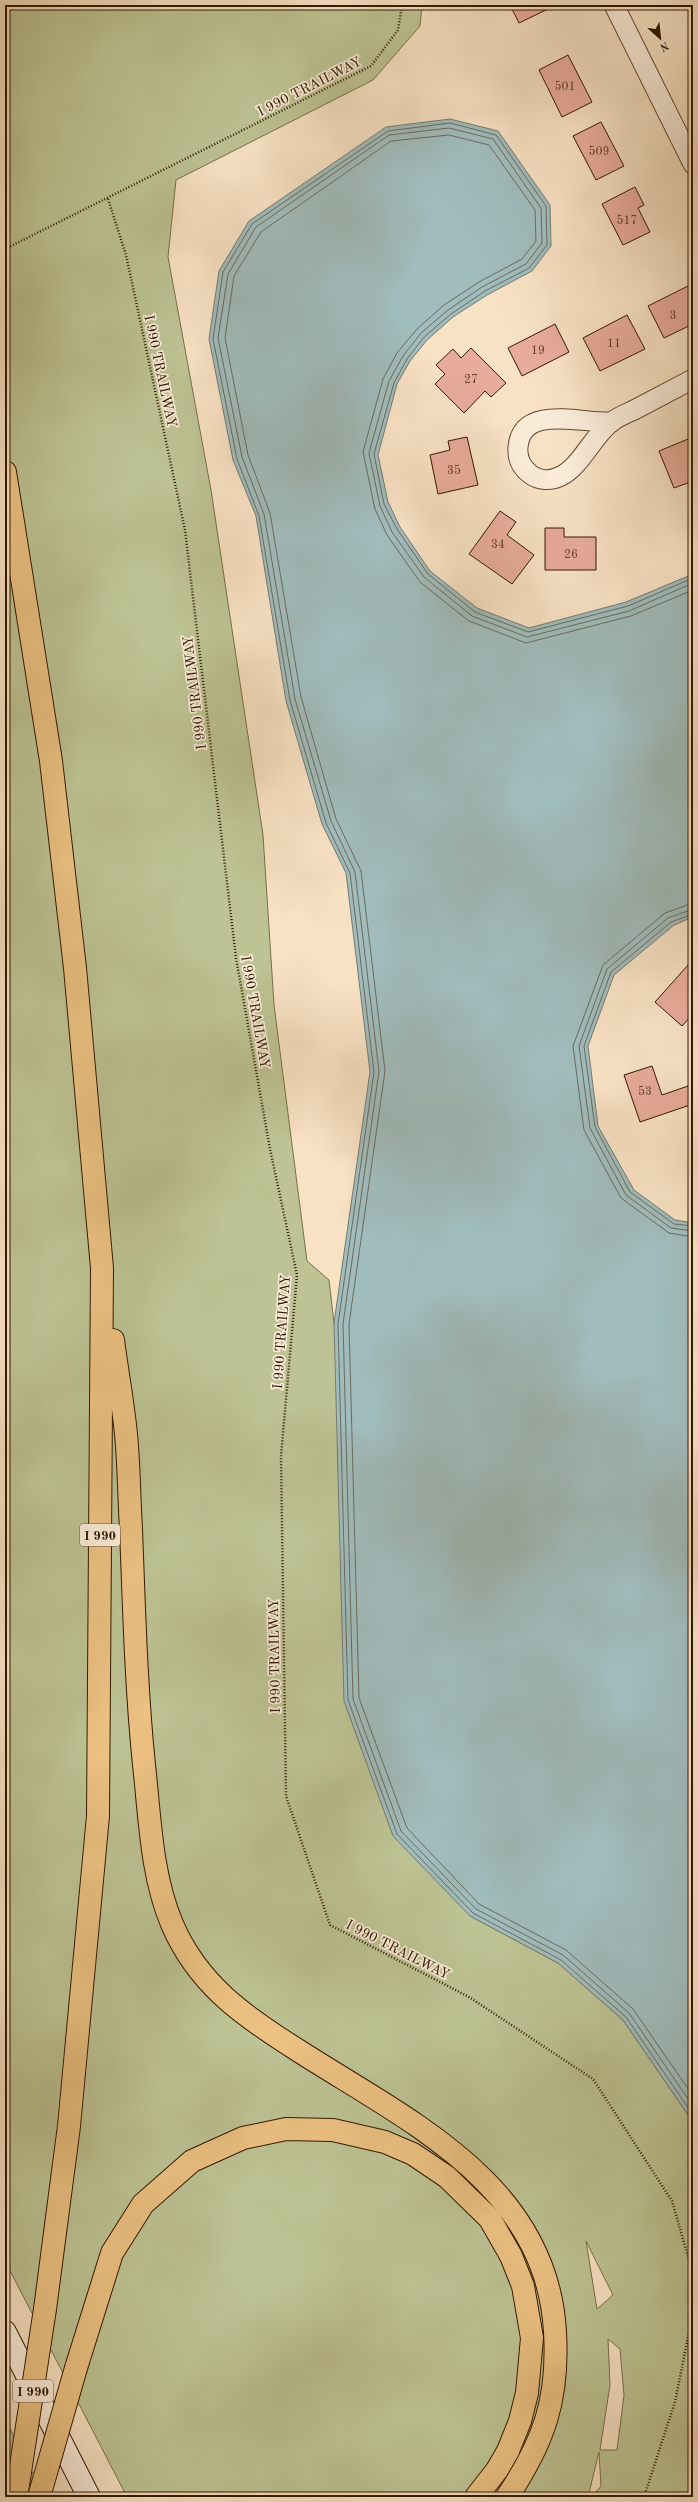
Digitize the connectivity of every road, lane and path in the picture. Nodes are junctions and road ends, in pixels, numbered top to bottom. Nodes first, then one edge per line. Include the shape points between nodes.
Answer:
1 (402, 5) edge
2 (614, 5) edge
3 (693, 164) edge
4 (108, 199) junction
5 (5, 249) edge
6 (693, 379) edge
7 (612, 422) junction
8 (5, 472) edge
9 (102, 1268) junction
10 (693, 2274) edge
11 (693, 2312) edge
12 (5, 2332) edge
13 (16, 2497) edge
14 (39, 2497) edge
15 (89, 2497) edge
16 (476, 2497) edge
17 (507, 2497) edge
18 (644, 2497) edge

1 - 4 path, I 990 TRAILWAY via 398,30 371,66
2 - 3 street
4 - 5 path, I 990 TRAILWAY
4 - 10 path, I 990 TRAILWAY via 126,254 185,530 236,958 270,1149 297,1275 281,1456 286,1796 330,1925 469,1997 593,2079 672,2201
6 - 7 street
7 - 7 street via 588,445 576,464 553,480 538,478 520,462 517,452 520,438 529,426 538,421 558,418 595,423
8 - 9 highway, I 990 via 52,761 75,968
9 - 13 highway, I 990, bridge via 98,1816 69,2126 45,2309
9 - 17 highway via 126,1436 139,1715 155,1864 162,1893 181,1943 210,1984 228,2003 463,2158 509,2206 535,2250 546,2275 554,2306 557,2363 553,2393 535,2452
11 - 18 path via 675,2402
12 - 15 main road
14 - 16 highway, bridge via 112,2253 143,2204 192,2161 243,2138 286,2129 333,2130 385,2142 413,2154 447,2177 490,2219 511,2256 523,2286 532,2338 527,2393 520,2421 508,2451

